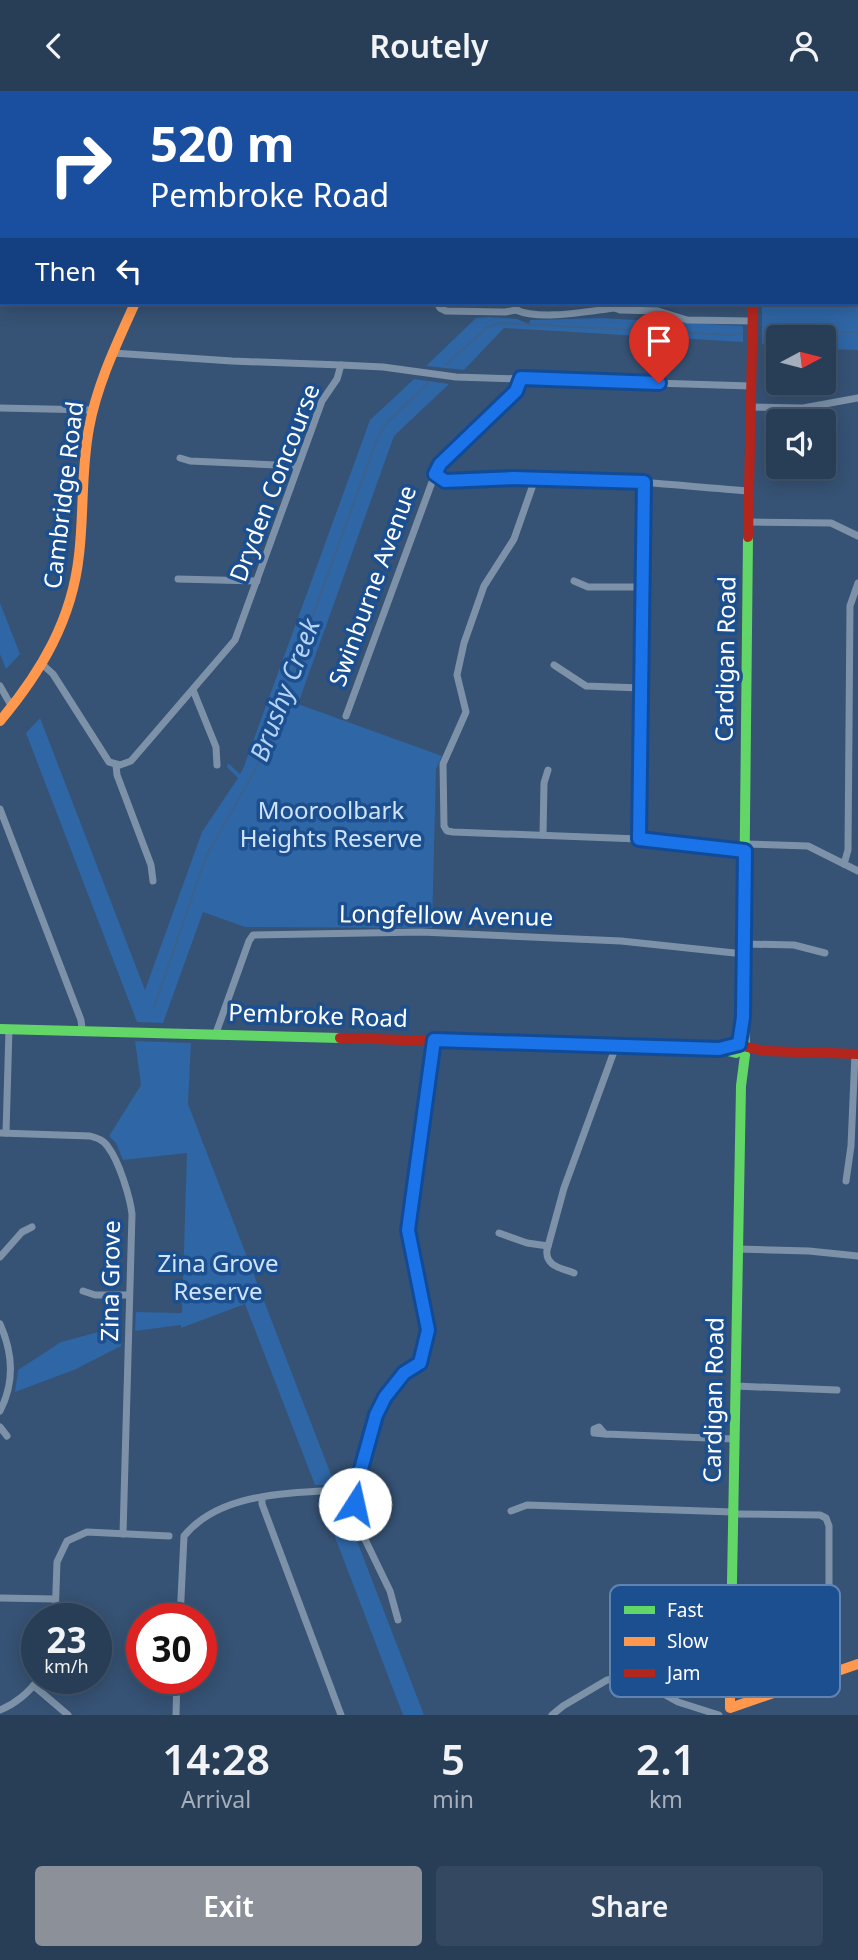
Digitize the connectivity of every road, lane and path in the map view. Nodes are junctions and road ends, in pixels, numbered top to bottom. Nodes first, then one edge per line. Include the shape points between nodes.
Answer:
1 (134, 305) edge
2 (438, 305) edge
3 (614, 305) edge
4 (753, 305) edge
5 (516, 307) edge
6 (753, 321) junction
7 (113, 353) junction
8 (341, 365) junction
9 (521, 378) junction
10 (751, 386) junction
11 (858, 398) edge
12 (751, 407) junction
13 (0, 408) edge
14 (93, 410) junction
15 (180, 458) dead end
16 (298, 466) junction
17 (435, 474) junction
18 (535, 479) junction
19 (644, 482) junction
20 (749, 491) junction
21 (748, 521) junction
22 (858, 536) edge
23 (178, 579) dead end
24 (257, 581) junction
25 (574, 582) dead end
26 (858, 583) edge
27 (643, 587) junction
28 (44, 665) junction
29 (554, 665) dead end
30 (849, 684) junction
31 (858, 684) edge
32 (0, 685) edge
33 (642, 688) junction
34 (193, 690) junction
35 (12, 707) junction
36 (346, 716) dead end
37 (0, 721) edge
38 (116, 765) junction
39 (217, 765) dead end
40 (548, 770) dead end
41 (849, 785) junction
42 (858, 785) edge
43 (0, 809) edge
44 (543, 835) junction
45 (639, 839) junction
46 (745, 848) junction
47 (845, 865) junction
48 (858, 871) edge
49 (153, 881) dead end
50 (744, 949) junction
51 (825, 953) dead end
52 (4, 1029) edge
53 (82, 1029) junction
54 (216, 1034) junction
55 (434, 1040) junction
56 (616, 1046) junction
57 (742, 1050) junction
58 (857, 1054) edge
59 (3, 1133) edge
60 (846, 1181) dead end
61 (32, 1227) dead end
62 (499, 1233) dead end
63 (548, 1246) junction
64 (738, 1249) junction
65 (858, 1256) edge
66 (0, 1257) edge
67 (574, 1273) dead end
68 (83, 1291) dead end
69 (129, 1295) junction
70 (0, 1324) edge
71 (735, 1386) junction
72 (837, 1390) dead end
73 (0, 1411) edge
74 (0, 1427) edge
75 (604, 1434) dead end
76 (7, 1436) dead end
77 (734, 1439) junction
78 (356, 1487) junction
79 (262, 1498) junction
80 (511, 1511) dead end
81 (733, 1513) junction
82 (123, 1534) junction
83 (169, 1536) dead end
84 (732, 1585) edge
85 (829, 1585) edge
86 (0, 1598) edge
87 (55, 1599) junction
88 (55, 1603) edge
89 (181, 1603) edge
90 (398, 1620) dead end
91 (858, 1664) edge
92 (840, 1670) edge
93 (610, 1680) edge
94 (24, 1694) edge
95 (48, 1694) edge
96 (177, 1694) edge
97 (669, 1697) edge
98 (769, 1697) edge
99 (0, 1710) edge
100 (730, 1712) edge
101 (68, 1715) edge
102 (176, 1715) edge
103 (341, 1715) edge
104 (552, 1715) edge
105 (719, 1715) edge

1 - 7 street, Cambridge Road
2 - 5 street via 446,311 505,312
3 - 5 street via 572,314 526,314
3 - 6 street via 692,320
4 - 6 street, Cardigan Road
6 - 10 street, Cardigan Road
7 - 8 street
7 - 14 street, Cambridge Road
8 - 9 street, Dryden Concourse
8 - 16 street, Dryden Concourse
9 - 10 street, Dryden Concourse
9 - 17 street, Swinburne Avenue via 516,391
10 - 12 street, Cardigan Road
11 - 12 street via 803,408
12 - 20 street, Cardigan Road
13 - 14 street
14 - 28 street, Cambridge Road via 77,577 65,622
15 - 16 street
16 - 24 street, Dryden Concourse
17 - 18 street via 445,481
17 - 36 street, Swinburne Avenue
18 - 19 street
18 - 44 street via 514,539 484,586 464,643 457,675 466,712 443,764 442,817 447,831
19 - 20 street
19 - 27 street
20 - 21 street, Cardigan Road
21 - 22 street via 831,523
21 - 46 street, Cardigan Road
23 - 24 street
24 - 34 street, Dryden Concourse via 233,645
25 - 27 street via 589,587
26 - 30 street via 850,606
27 - 33 street
28 - 35 street, Cambridge Road
28 - 38 street via 107,759
29 - 33 street via 586,686
30 - 31 street
30 - 41 street
32 - 35 street
33 - 45 street
34 - 38 street, Dryden Concourse via 131,761
34 - 39 street via 216,747
35 - 37 street, Cambridge Road
38 - 49 street
40 - 44 street
41 - 42 street
41 - 47 street
43 - 53 street
44 - 45 street
45 - 46 street
46 - 47 street via 808,846
46 - 50 street, Cardigan Road
47 - 48 street
50 - 51 street via 794,945
50 - 54 street, Longfellow Avenue via 435,932 253,935
50 - 57 street, Cardigan Road
52 - 53 street, Pembroke Road
52 - 59 street
53 - 54 street, Pembroke Road
54 - 55 street, Pembroke Road
55 - 56 street, Pembroke Road
55 - 78 street via 408,1230 427,1341 420,1363 404,1373 376,1415
56 - 57 street, Pembroke Road
56 - 63 street via 564,1188
57 - 58 street, Pembroke Road
57 - 64 street, Cardigan Road
58 - 60 street
59 - 69 street, Zina Grove via 90,1136 107,1144 131,1204
61 - 66 street
62 - 63 street
63 - 67 street via 550,1264
64 - 65 street
64 - 71 street, Cardigan Road
68 - 69 street
69 - 82 street, Zina Grove
70 - 73 street via 11,1364
71 - 72 street
71 - 77 street, Cardigan Road
74 - 76 street
75 - 77 street
77 - 81 street, Cardigan Road
78 - 79 street
78 - 90 street via 360,1529 390,1591
79 - 89 street via 215,1509 193,1524 184,1537
79 - 103 street
80 - 81 street via 527,1505
81 - 84 street, Cardigan Road
81 - 85 street via 826,1518
82 - 83 street
82 - 87 street via 87,1532 67,1541 57,1562
86 - 87 street
87 - 88 street
91 - 92 street
93 - 104 street
94 - 99 street
95 - 101 street
96 - 102 street
97 - 105 street
98 - 100 street

